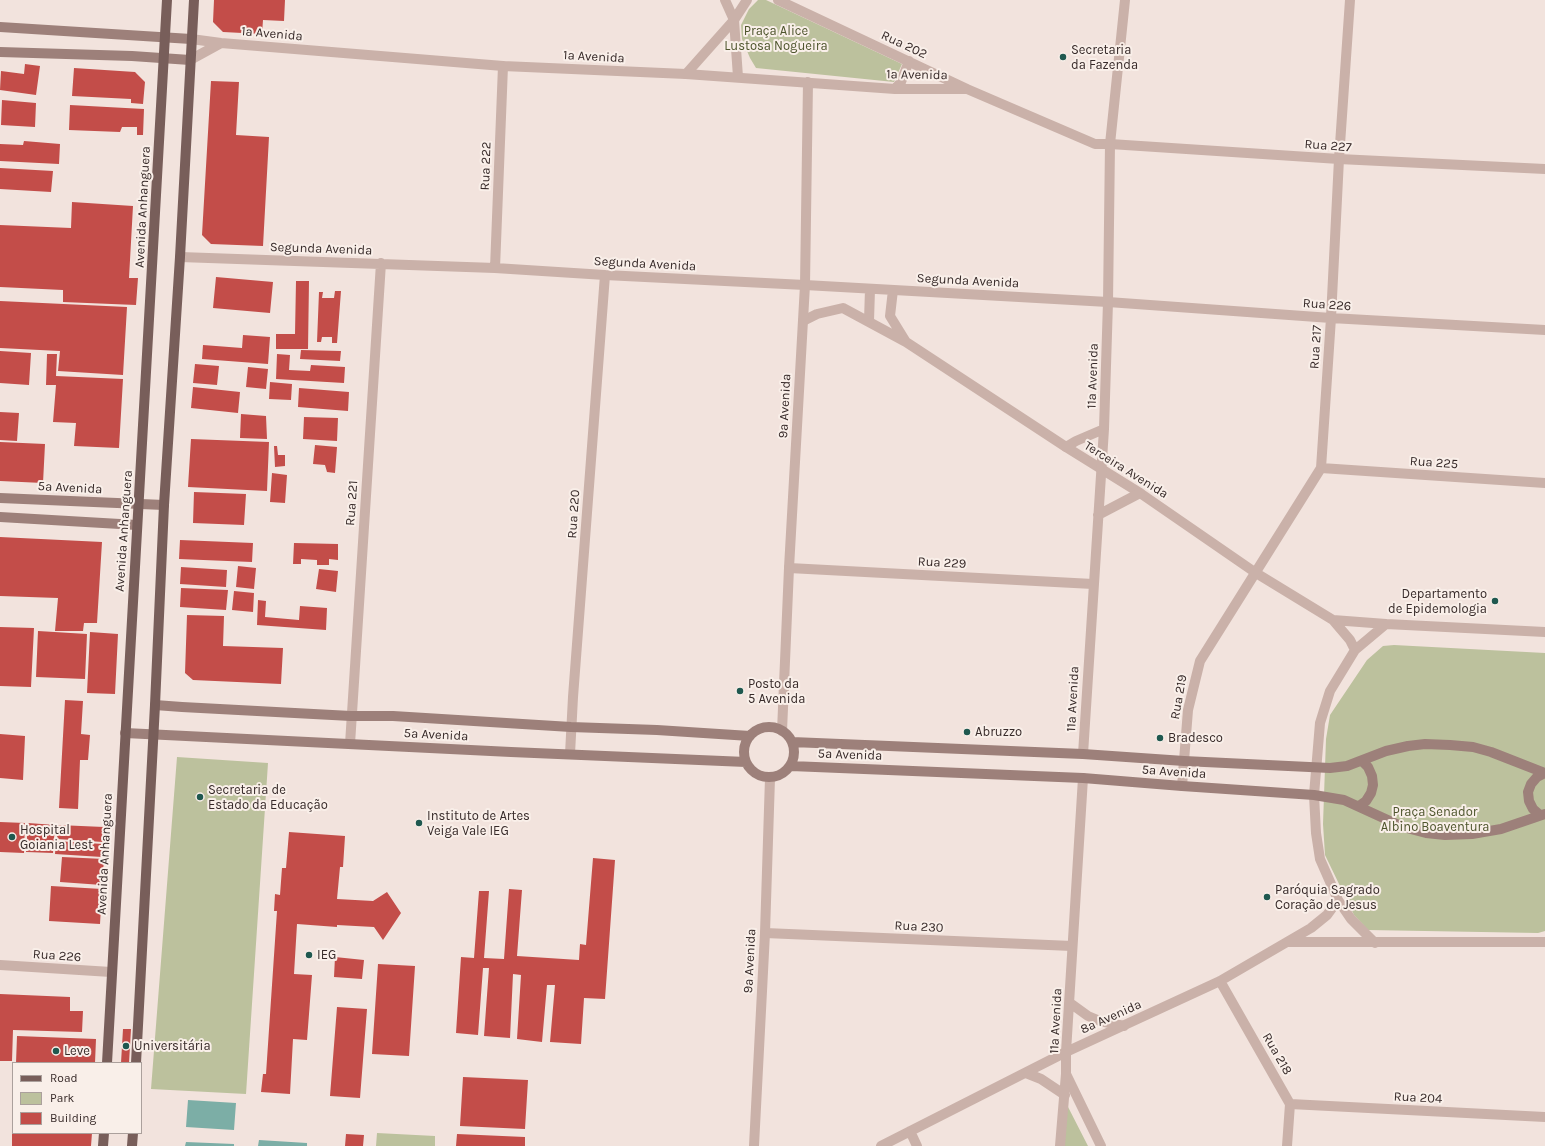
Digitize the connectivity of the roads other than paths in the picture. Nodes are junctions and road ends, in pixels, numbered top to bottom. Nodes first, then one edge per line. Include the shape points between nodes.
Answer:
1 (167, 0) edge
2 (194, 0) edge
3 (725, 0) edge
4 (747, 0) edge
5 (778, 0) edge
6 (1126, 0) edge
7 (1350, 0) edge
8 (734, 20) junction
9 (0, 27) edge
10 (165, 38) junction
11 (191, 39) junction
12 (221, 43) junction
13 (0, 52) edge
14 (164, 58) junction
15 (190, 60) junction
16 (909, 62) junction
17 (503, 66) junction
18 (686, 74) junction
19 (738, 77) junction
20 (808, 82) junction
21 (895, 89) junction
22 (967, 89) junction
23 (1110, 144) junction
24 (1338, 160) junction
25 (1545, 169) edge
26 (180, 257) junction
27 (381, 263) junction
28 (495, 268) junction
29 (605, 275) junction
30 (805, 285) junction
31 (870, 289) junction
32 (893, 290) junction
33 (1108, 302) junction
34 (1331, 318) junction
35 (803, 321) junction
36 (869, 321) junction
37 (1545, 330) edge
38 (906, 342) junction
39 (1104, 429) junction
40 (1066, 447) junction
41 (1321, 468) junction
42 (1101, 470) junction
43 (1545, 484) edge
44 (1140, 493) junction
45 (0, 498) edge
46 (139, 504) junction
47 (164, 505) junction
48 (1098, 515) junction
49 (0, 517) edge
50 (137, 525) junction
51 (789, 568) junction
52 (1256, 573) junction
53 (1093, 584) junction
54 (1333, 620) junction
55 (1386, 624) junction
56 (1545, 632) edge
57 (1355, 650) junction
58 (1200, 661) joint
59 (155, 704) junction
60 (352, 716) junction
61 (571, 727) junction
62 (782, 731) junction
63 (125, 733) junction
64 (153, 735) junction
65 (750, 736) junction
66 (792, 742) junction
67 (350, 744) junction
68 (570, 754) junction
69 (1083, 754) junction
70 (1184, 761) junction
71 (1362, 761) junction
72 (746, 762) junction
73 (791, 766) junction
74 (1315, 768) junction
75 (1545, 773) edge
76 (770, 778) junction
77 (1083, 778) junction
78 (1182, 786) junction
79 (1314, 794) junction
80 (1359, 806) junction
81 (1542, 814) edge
82 (1338, 900) junction
83 (765, 933) junction
84 (1287, 942) junction
85 (1545, 942) edge
86 (1375, 943) junction
87 (1072, 946) junction
88 (0, 965) edge
89 (111, 972) junction
90 (1220, 981) junction
91 (1070, 1003) junction
92 (1124, 1026) junction
93 (1066, 1052) junction
94 (107, 1062) edge
95 (136, 1062) edge
96 (1026, 1073) junction
97 (1066, 1074) junction
98 (1065, 1095) junction
99 (1290, 1104) junction
100 (1545, 1117) edge
101 (910, 1131) junction
102 (104, 1134) edge
103 (133, 1134) edge
104 (103, 1146) edge
105 (132, 1146) edge
106 (754, 1146) edge
107 (881, 1146) edge
108 (917, 1146) edge
109 (1060, 1146) edge
110 (1101, 1146) edge
111 (1287, 1146) edge

1 - 10 main road, Avenida Anhanguera
2 - 11 main road
3 - 8 street
4 - 8 street
5 - 16 street, Rua 202
6 - 23 street, 11ª Avenida
7 - 24 street, Rua 217
8 - 18 street
8 - 19 street
9 - 10 main road
10 - 11 main road
10 - 14 main road, Avenida Anhanguera
11 - 12 street, 1ª Avenida
11 - 15 main road
12 - 15 street
12 - 17 street, 1ª Avenida
13 - 14 main road
14 - 15 main road
14 - 46 main road, Avenida Anhanguera
15 - 26 main road
16 - 21 street via 901,82
16 - 22 street, Rua 202
17 - 18 street, 1ª Avenida
17 - 28 street, Rua 222
18 - 19 street, 1ª Avenida
19 - 20 street, 1ª Avenida
20 - 21 street, 1ª Avenida
20 - 30 street, 9ª Avenida
21 - 22 street, 1ª Avenida
22 - 23 street, Rua 202 via 1096,144
23 - 24 street, Rua 227
23 - 33 street, 11ª Avenida
24 - 25 street, Rua 227
24 - 34 street, Rua 217
26 - 27 street, Segunda Avenida
26 - 47 main road
27 - 28 street, Segunda Avenida
27 - 60 street, Rua 221
28 - 29 street, Segunda Avenida
29 - 30 street, Segunda Avenida
29 - 61 street, Rua 220
30 - 31 street, Segunda Avenida
30 - 35 street, 9ª Avenida
31 - 32 street, Segunda Avenida
31 - 36 street
32 - 33 street, Segunda Avenida
32 - 38 street, Terceira Avenida via 890,316
33 - 34 street, Rua 226
33 - 39 street, 11ª Avenida
34 - 37 street, Rua 226
34 - 41 street, Rua 217
35 - 36 street, Terceira Avenida via 817,314 842,308
35 - 51 street, 9ª Avenida
36 - 38 street, Terceira Avenida
38 - 40 street, Terceira Avenida
39 - 40 street
39 - 42 street, 11ª Avenida
40 - 42 street, Terceira Avenida
41 - 43 street, Rua 225
41 - 52 street, Rua 217
42 - 44 street, Terceira Avenida
42 - 48 street, 11ª Avenida
44 - 48 street
44 - 52 street, Terceira Avenida
45 - 46 main road, 5ª Avenida
46 - 47 main road, 5ª Avenida
46 - 50 main road, Avenida Anhanguera
47 - 59 main road
48 - 53 street, 11ª Avenida
49 - 50 main road
50 - 63 main road, Avenida Anhanguera
51 - 53 street, Rua 229
51 - 62 street, 9ª Avenida
52 - 54 street, Terceira Avenida
52 - 58 street, Rua 217
53 - 69 street, 11ª Avenida
54 - 55 street, Terceira Avenida
54 - 57 street, Terceira Avenida
55 - 56 street, Terceira Avenida
55 - 57 street
57 - 74 street via 1330,691 1320,723
58 - 70 street, Rua 219 via 1188,710
59 - 60 main road, 5ª Avenida
59 - 64 main road
60 - 61 main road, 5ª Avenida via 393,716
60 - 67 street, Rua 221
61 - 65 main road, 5ª Avenida
61 - 68 street, Rua 220
62 - 65 main road via 761,728
62 - 66 main road
63 - 64 main road, 5ª Avenida
63 - 89 main road, Avenida Anhanguera
64 - 67 main road, 5ª Avenida
64 - 95 main road
65 - 72 main road via 744,748
66 - 69 main road, 5ª Avenida
66 - 73 main road via 794,758
67 - 68 main road, 5ª Avenida
68 - 72 main road, 5ª Avenida
69 - 70 main road, 5ª Avenida
70 - 74 main road, 5ª Avenida
70 - 78 street, Rua 219
71 - 74 main road, 5ª Avenida via 1347,766
71 - 75 main road, 5ª Avenida via 1408,746 1450,745 1491,752
71 - 80 main road via 1372,776 1373,784 1366,801
72 - 76 main road via 755,774
73 - 76 main road via 778,776
73 - 77 main road, 5ª Avenida
74 - 79 street
75 - 81 main road via 1537,777 1528,792 1533,809
76 - 83 street, 9ª Avenida
77 - 78 main road, 5ª Avenida
77 - 87 street, 11ª Avenida
78 - 79 main road, 5ª Avenida
79 - 80 main road, 5ª Avenida
79 - 82 street via 1320,859
80 - 81 main road, 5ª Avenida via 1403,827 1445,835 1501,829
82 - 84 street, 8ª Avenida via 1327,915
82 - 86 street via 1351,919
83 - 87 street, Rua 230
83 - 106 street, 9ª Avenida
84 - 86 street
84 - 90 street, 8ª Avenida
85 - 86 street
87 - 91 street, 11ª Avenida
88 - 89 street, Rua 226
89 - 94 main road, Avenida Anhanguera
90 - 92 street, 8ª Avenida
90 - 99 street, Rua 218
91 - 92 street via 1088,1016
91 - 93 street, 11ª Avenida
92 - 93 street, 8ª Avenida
93 - 96 street, 8ª Avenida
93 - 97 street, 11ª Avenida
96 - 98 street via 1041,1079
96 - 101 street, 8ª Avenida
97 - 98 street, 11ª Avenida
97 - 110 street
98 - 109 street, 11ª Avenida
99 - 100 street, Rua 204
99 - 111 street
101 - 107 street, 8ª Avenida
101 - 108 street
102 - 104 main road
103 - 105 main road

